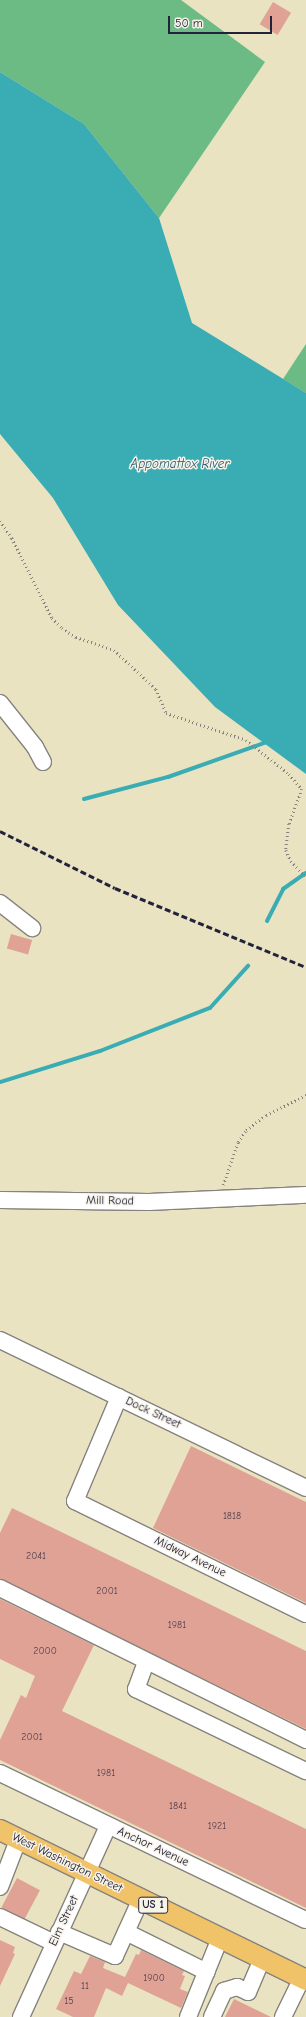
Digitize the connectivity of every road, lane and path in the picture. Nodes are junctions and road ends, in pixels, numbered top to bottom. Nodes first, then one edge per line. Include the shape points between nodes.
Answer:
1 (0, 521) edge
2 (0, 703) edge
3 (43, 762) dead end
4 (306, 877) edge
5 (0, 903) edge
6 (32, 928) dead end
7 (306, 1095) edge
8 (306, 1195) edge
9 (219, 1199) junction
10 (0, 1200) edge
11 (0, 1340) edge
12 (119, 1397) junction
13 (306, 1488) edge
14 (0, 1588) edge
15 (306, 1614) edge
16 (146, 1662) junction
17 (306, 1740) edge
18 (306, 1772) edge
19 (0, 1773) edge
20 (108, 1826) junction
21 (0, 1830) edge
22 (18, 1840) junction
23 (86, 1873) junction
24 (2, 1878) edge
25 (141, 1899) junction
26 (0, 1917) edge
27 (306, 1920) edge
28 (126, 1932) junction
29 (57, 1938) junction
30 (220, 1938) junction
31 (262, 1959) junction
32 (207, 1972) junction
33 (304, 1979) edge
34 (21, 2017) edge
35 (188, 2017) edge
36 (212, 2017) edge
37 (283, 2017) edge

1 - 4 path via 12,538 52,618 76,637 114,650 156,689 166,713 246,740 289,774 302,789 290,824 286,850 291,861
2 - 3 street via 32,742
5 - 6 street
7 - 9 path via 266,1115 246,1130 238,1142
8 - 9 street, Mill Road
9 - 10 street, Mill Road
11 - 12 street, Dock Street
12 - 13 street, Dock Street
12 - 15 street, Midway Avenue via 75,1501
14 - 16 street
16 - 17 street
16 - 18 street via 136,1689
19 - 20 street, Anchor Avenue
20 - 23 street, Elm Street
20 - 27 street, Anchor Avenue
21 - 22 main road, West Washington Street / US 1
22 - 23 main road, West Washington Street / US 1
22 - 24 street
23 - 25 main road, West Washington Street / US 1
23 - 29 street, Elm Street
25 - 28 street
25 - 30 main road, West Washington Street / US 1
26 - 29 street
28 - 29 street via 115,1956
28 - 32 street
29 - 34 street, Elm Street
30 - 31 main road, West Washington Street / US 1
30 - 32 street
31 - 33 main road, West Washington Street / US 1
31 - 36 street via 248,1992 237,1986 224,1991
32 - 35 street
33 - 37 street

